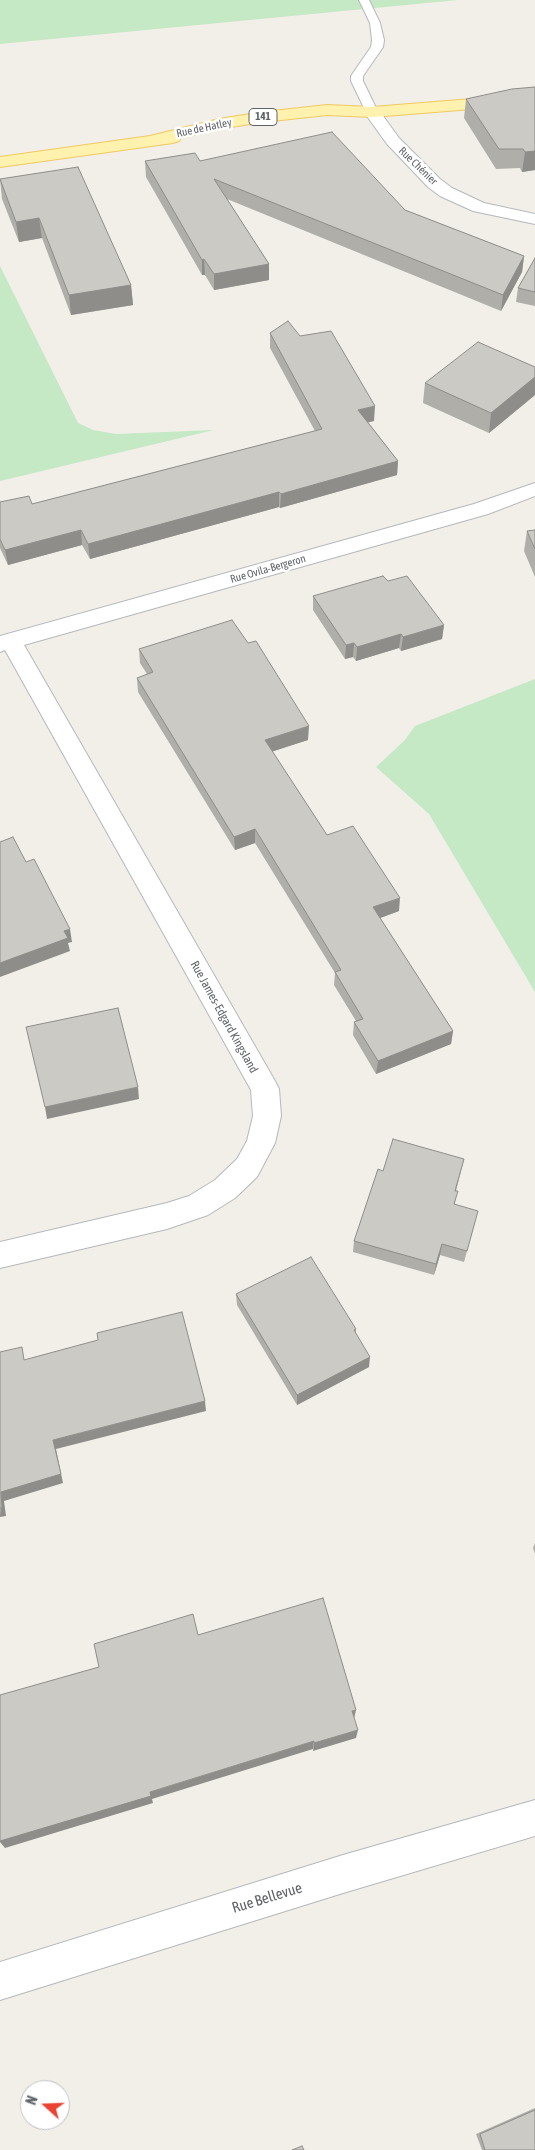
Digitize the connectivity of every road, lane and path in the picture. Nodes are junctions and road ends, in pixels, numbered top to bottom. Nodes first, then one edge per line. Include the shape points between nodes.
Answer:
1 (364, 0) edge
2 (535, 99) edge
3 (372, 112) junction
4 (0, 162) edge
5 (535, 219) edge
6 (535, 489) edge
7 (6, 642) edge
8 (0, 1255) edge
9 (535, 1818) edge
10 (0, 1981) edge

1 - 3 lane via 375,23 378,40 357,81
2 - 3 main road, Rue de Hatley / 141
3 - 4 main road, Rue de Hatley / 141 via 333,124 156,139
3 - 5 street, Rue Chénier via 393,141 446,192 479,207
6 - 7 street, Rue Ovila-Bergeron via 481,509
7 - 8 street, Rue James-Edgard Kingsland via 265,1089 267,1116 261,1143 247,1168 226,1189 198,1206
9 - 10 street, Rue Bellevue

